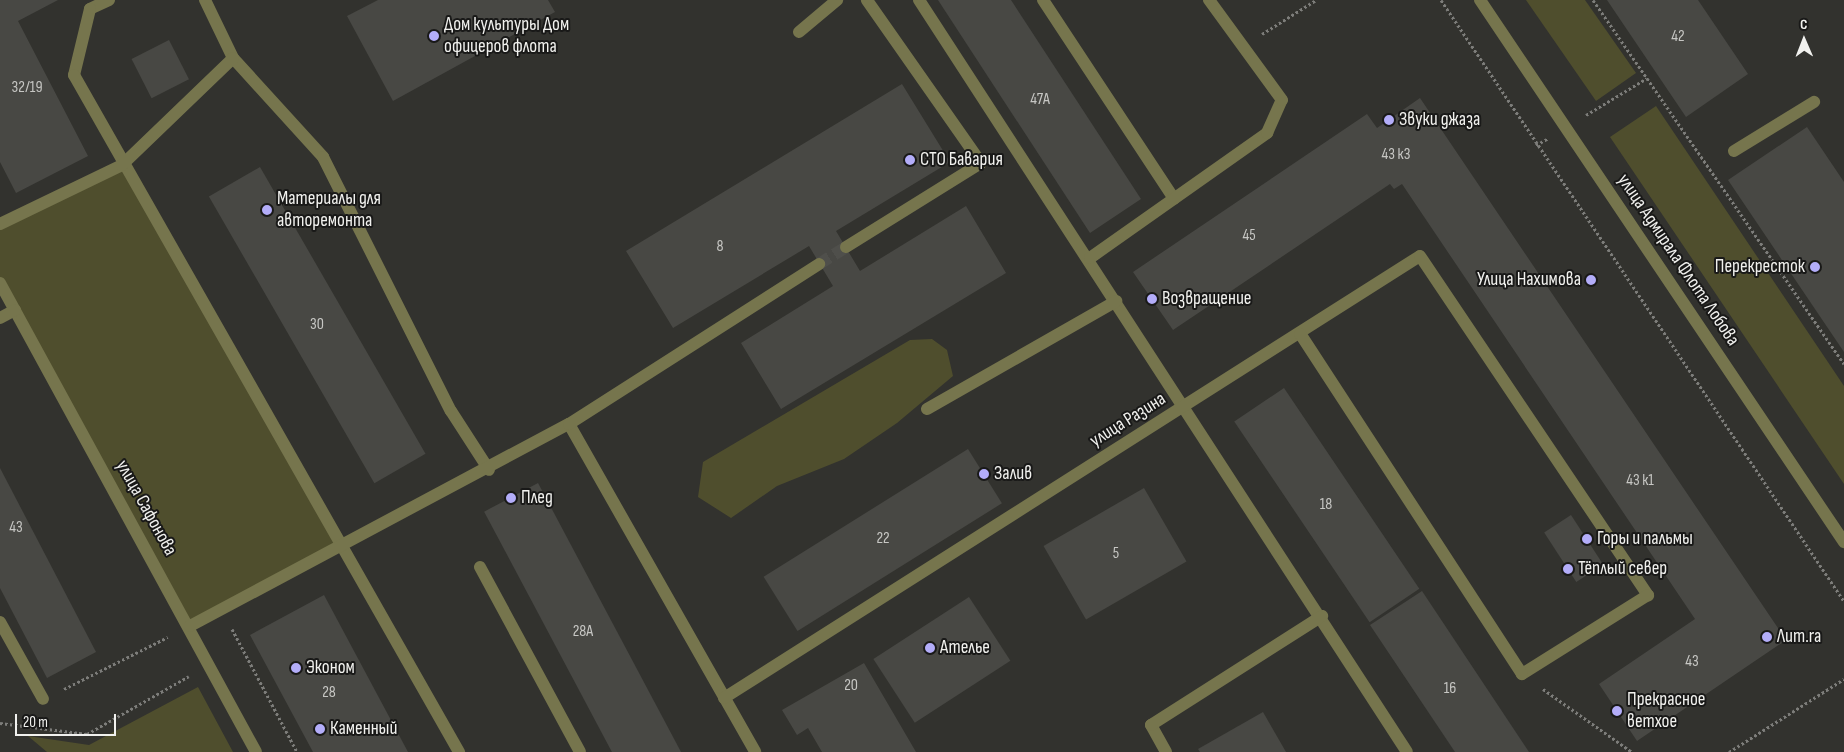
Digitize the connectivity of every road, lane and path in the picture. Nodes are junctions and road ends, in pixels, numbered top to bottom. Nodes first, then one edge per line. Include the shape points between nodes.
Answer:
1 (109, 0) edge
2 (205, 0) edge
3 (836, 0) edge
4 (867, 0) edge
5 (919, 0) edge
6 (1043, 0) edge
7 (1209, 0) edge
8 (1316, 0) edge
9 (1441, 0) edge
10 (1480, 0) edge
11 (1593, 0) edge
12 (799, 32) dead end
13 (1242, 46) junction
14 (233, 58) junction
15 (1647, 78) junction
16 (1814, 102) dead end
17 (1568, 127) junction
18 (1536, 145) junction
19 (1734, 151) dead end
20 (122, 165) junction
21 (1174, 199) junction
22 (0, 224) edge
23 (846, 247) tunnel mouth
24 (1090, 258) junction
25 (819, 264) tunnel mouth
26 (0, 283) edge
27 (1116, 300) junction
28 (14, 310) junction
29 (0, 318) edge
30 (1300, 334) junction
31 (1844, 364) edge
32 (1186, 406) junction
33 (927, 409) dead end
34 (569, 424) junction
35 (489, 470) junction
36 (1844, 542) edge
37 (341, 549) junction
38 (480, 567) dead end
39 (1844, 601) edge
40 (222, 611) junction
41 (1322, 616) junction
42 (0, 622) edge
43 (190, 626) junction
44 (209, 664) junction
45 (1522, 674) junction
46 (1844, 679) edge
47 (724, 698) junction
48 (43, 699) joint
49 (0, 723) edge
50 (578, 751) edge
51 (256, 752) edge
52 (297, 752) edge
53 (459, 752) edge
54 (755, 752) edge
55 (1166, 752) edge
56 (1407, 752) edge
57 (1632, 752) edge
58 (1729, 752) edge

1 - 20 street via 90,9 74,75
2 - 14 street
3 - 12 street
4 - 23 street via 980,164
5 - 24 street
6 - 21 street
7 - 13 street
8 - 13 path
9 - 18 path
10 - 17 street, улица Адмирала Флота Лобова
11 - 15 path
13 - 21 street via 1282,100 1267,133
14 - 20 street
14 - 35 street via 323,157 452,411
15 - 17 path
15 - 31 path
16 - 19 street
17 - 18 path
17 - 36 street, улица Адмирала Флота Лобова
18 - 39 path
20 - 22 street
20 - 37 street
21 - 24 street
24 - 27 street
25 - 34 street
26 - 28 street, улица Сафонова
27 - 32 street
27 - 33 street
28 - 29 street
28 - 43 street, улица Сафонова
30 - 32 street
30 - 45 street
30 - 45 street via 1420,256 1648,596
32 - 41 street, улица Разина
32 - 47 street, улица Разина
34 - 35 street
34 - 47 street
35 - 37 street
37 - 40 street
37 - 53 street
38 - 50 street
40 - 43 street
40 - 52 path
41 - 55 street via 1151,725
41 - 56 street, улица Разина
42 - 48 street
43 - 44 street, улица Сафонова
43 - 48 path
44 - 49 path via 87,734
44 - 51 street, улица Сафонова
45 - 57 path
46 - 58 path
47 - 54 street

